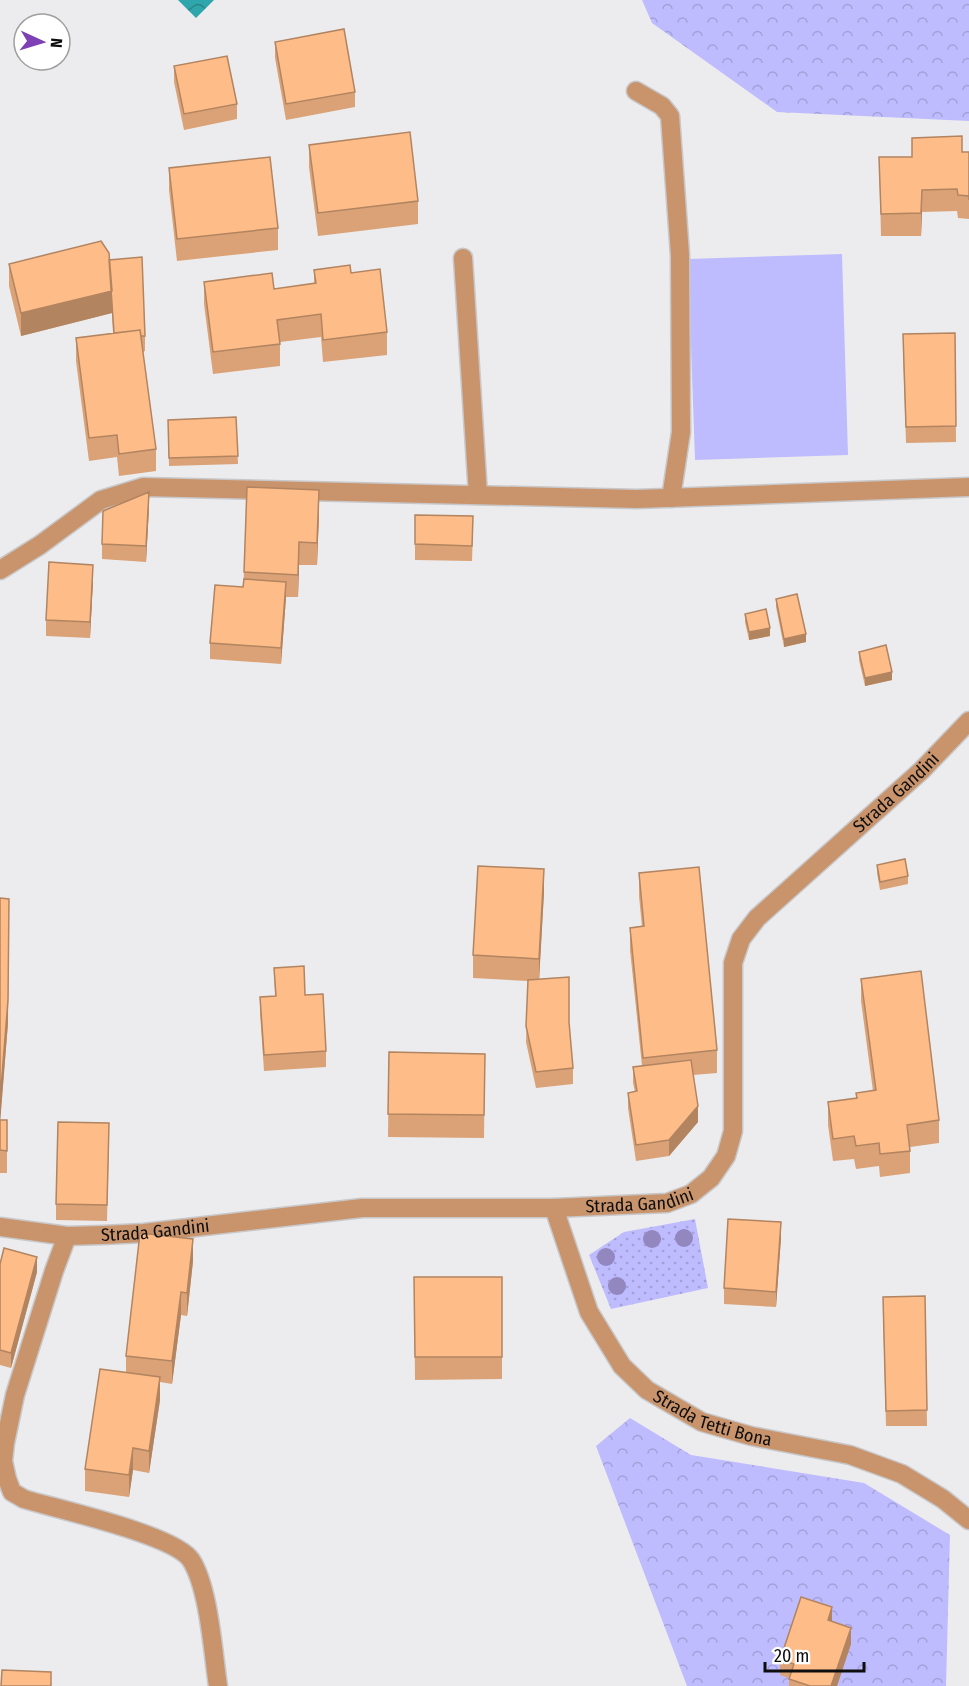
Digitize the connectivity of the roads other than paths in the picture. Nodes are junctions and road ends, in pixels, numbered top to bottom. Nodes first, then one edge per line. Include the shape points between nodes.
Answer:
1 (636, 91) dead end
2 (463, 258) dead end
3 (969, 487) edge
4 (478, 495) junction
5 (671, 498) junction
6 (0, 570) edge
7 (969, 721) edge
8 (554, 1208) junction
9 (0, 1227) edge
10 (67, 1236) junction
11 (969, 1520) edge
12 (218, 1686) edge

1 - 5 street via 662,106 670,116 680,255 681,432
2 - 4 street
3 - 5 street
4 - 5 street
4 - 6 street via 142,487 101,500
7 - 8 street, Strada Gandini via 922,770 757,918 741,939 732,963 733,1131 726,1156 711,1178 691,1194 667,1203
8 - 10 street, Strada Gandini via 362,1208 144,1233
8 - 11 street, Strada Tetti Bona via 589,1312 622,1366 647,1390 702,1422 751,1436 850,1455 902,1474
9 - 10 street, Strada Gandini
10 - 12 street via 15,1395 3,1461 6,1479 12,1492 24,1499 149,1535 172,1544 190,1559 200,1579

